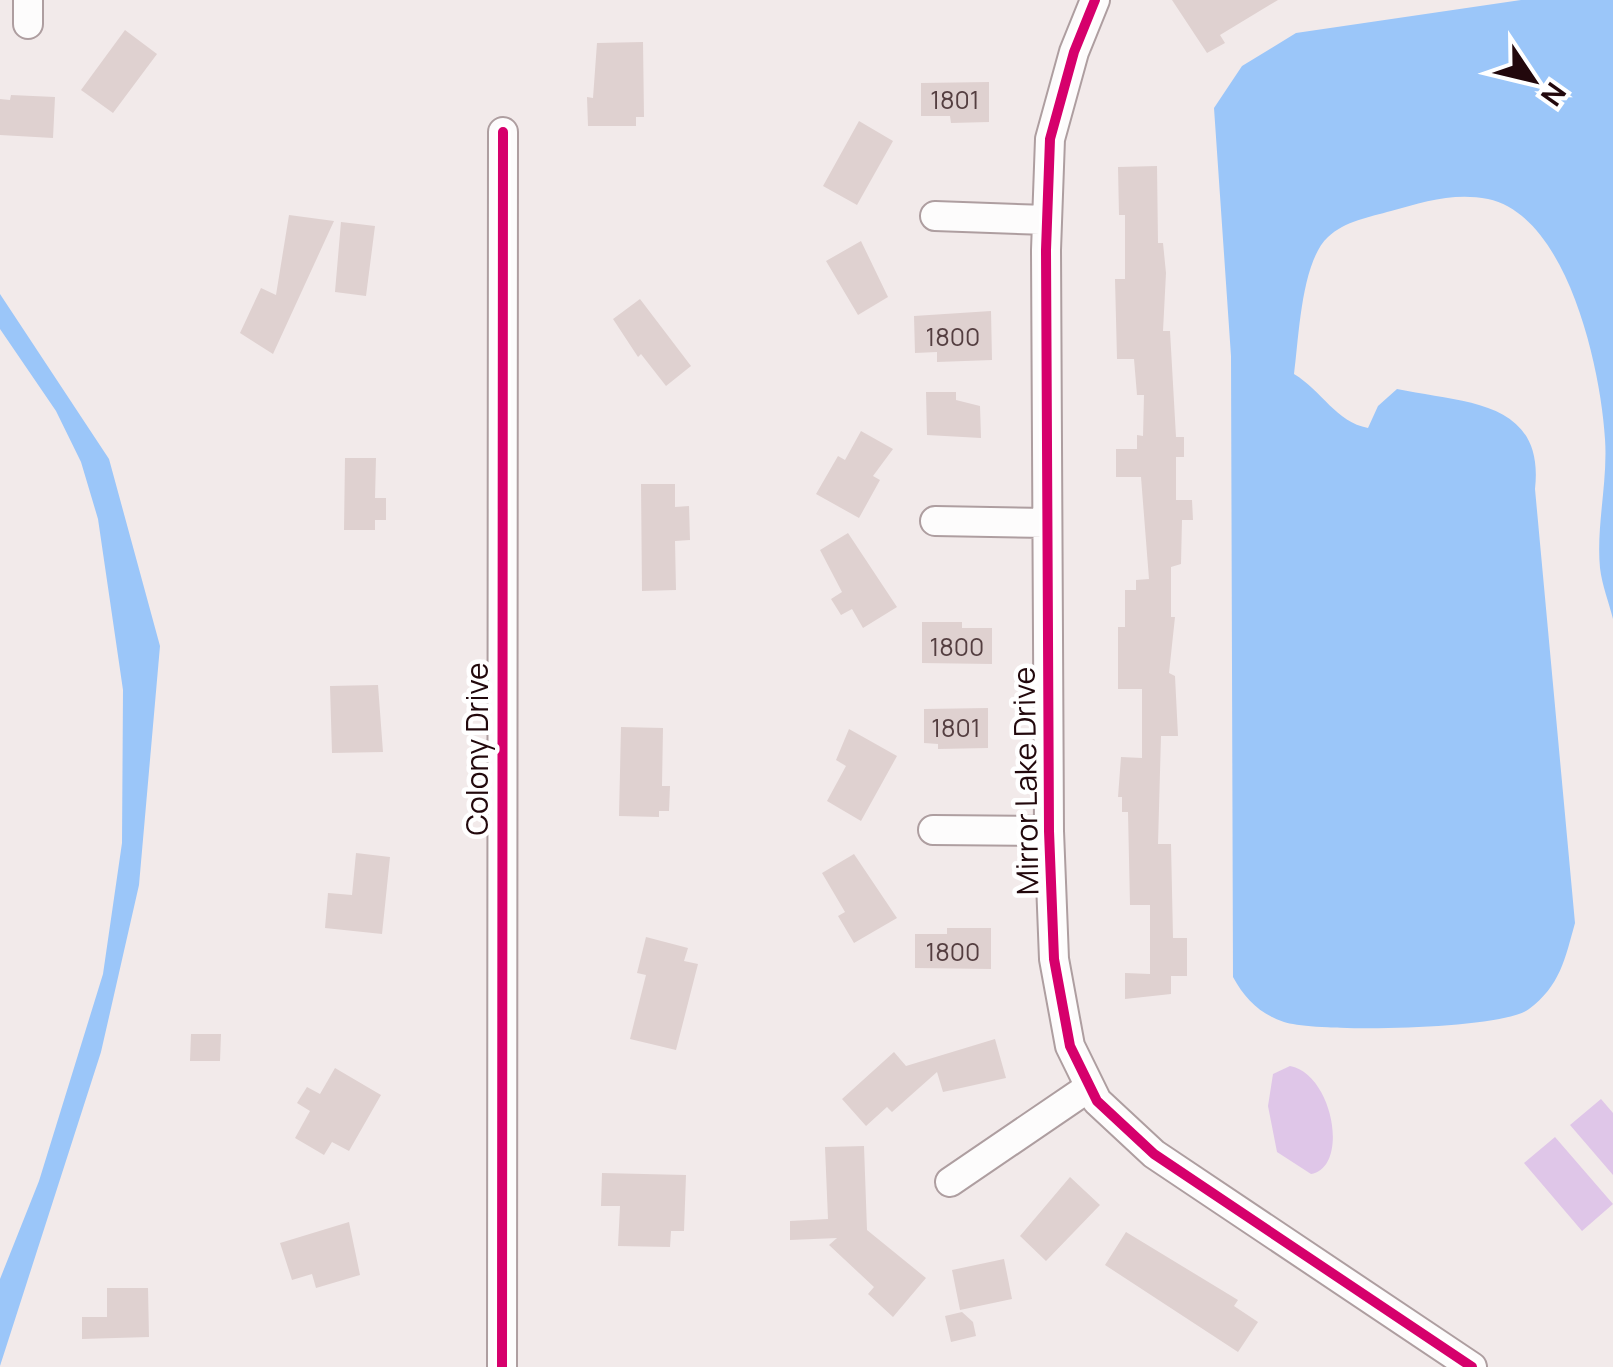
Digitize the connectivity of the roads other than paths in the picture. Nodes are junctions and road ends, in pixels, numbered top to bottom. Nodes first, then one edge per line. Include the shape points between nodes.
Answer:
1 (1095, 0) edge
2 (503, 132) dead end
3 (935, 216) dead end
4 (1047, 220) junction
5 (935, 521) dead end
6 (1047, 524) junction
7 (933, 830) dead end
8 (1049, 830) junction
9 (1088, 1088) junction
10 (950, 1182) dead end
11 (502, 1367) edge
12 (1472, 1367) edge

1 - 4 street, Mirror Lake Drive via 1050,139
2 - 11 street, Colony Drive
3 - 4 street
4 - 6 street, Mirror Lake Drive
5 - 6 street
6 - 8 street, Mirror Lake Drive
7 - 8 street
8 - 9 street, Mirror Lake Drive via 1054,958 1070,1046
9 - 10 street
9 - 12 street, Mirror Lake Drive via 1154,1154

